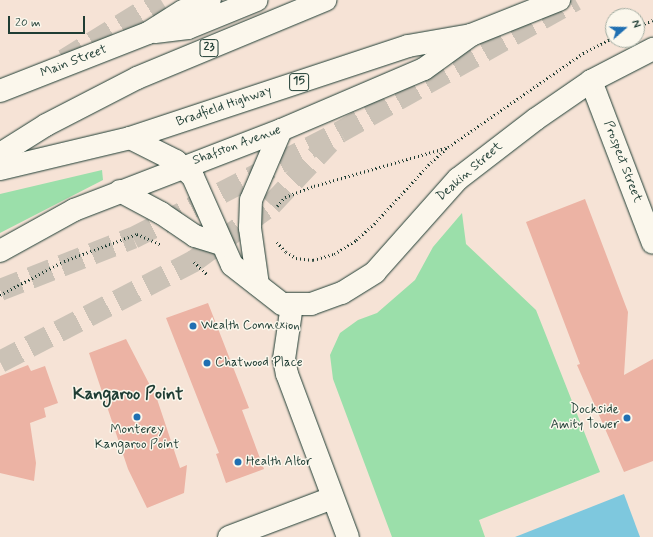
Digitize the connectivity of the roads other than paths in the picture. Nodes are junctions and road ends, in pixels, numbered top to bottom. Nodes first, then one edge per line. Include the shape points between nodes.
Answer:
1 (210, 0) edge
2 (257, 0) edge
3 (325, 0) edge
4 (559, 0) edge
5 (148, 33) junction
6 (471, 35) junction
7 (653, 49) edge
8 (590, 81) junction
9 (0, 91) edge
10 (281, 130) junction
11 (130, 138) junction
12 (0, 154) edge
13 (183, 166) junction
14 (0, 169) edge
15 (120, 191) junction
16 (653, 243) edge
17 (222, 244) junction
18 (0, 251) edge
19 (258, 286) junction
20 (292, 305) junction
21 (332, 498) junction
22 (229, 537) edge
23 (348, 537) edge

1 - 5 main road, Main Street via 183,11
2 - 5 main road, Main Street via 188,28
3 - 12 main road, 23 via 137,78 95,98
4 - 6 main road, Bradfield Highway / 15
5 - 9 main road, Main Street
6 - 10 main road, Shafston Avenue via 424,69
6 - 11 main road, Bradfield Highway / 15 via 408,46
7 - 8 main road, Deakin Street
8 - 16 main road, Prospect Street
8 - 20 main road, Deakin Street via 458,179 432,205 391,256 369,276 327,300
10 - 13 main road, Shafston Avenue
10 - 19 main road via 251,200 250,228
11 - 13 main road, Deakin Street
11 - 14 main road, Bradfield Highway / 15
13 - 15 main road, Shafston Avenue
13 - 17 main road, Deakin Street via 201,190
15 - 17 main road via 178,223 195,236
15 - 18 main road, Shafston Avenue via 74,210
17 - 19 main road, Deakin Street via 232,264
19 - 20 main road, Deakin Street via 273,299
20 - 21 main road via 284,359 286,374
21 - 22 main road
21 - 23 main road

